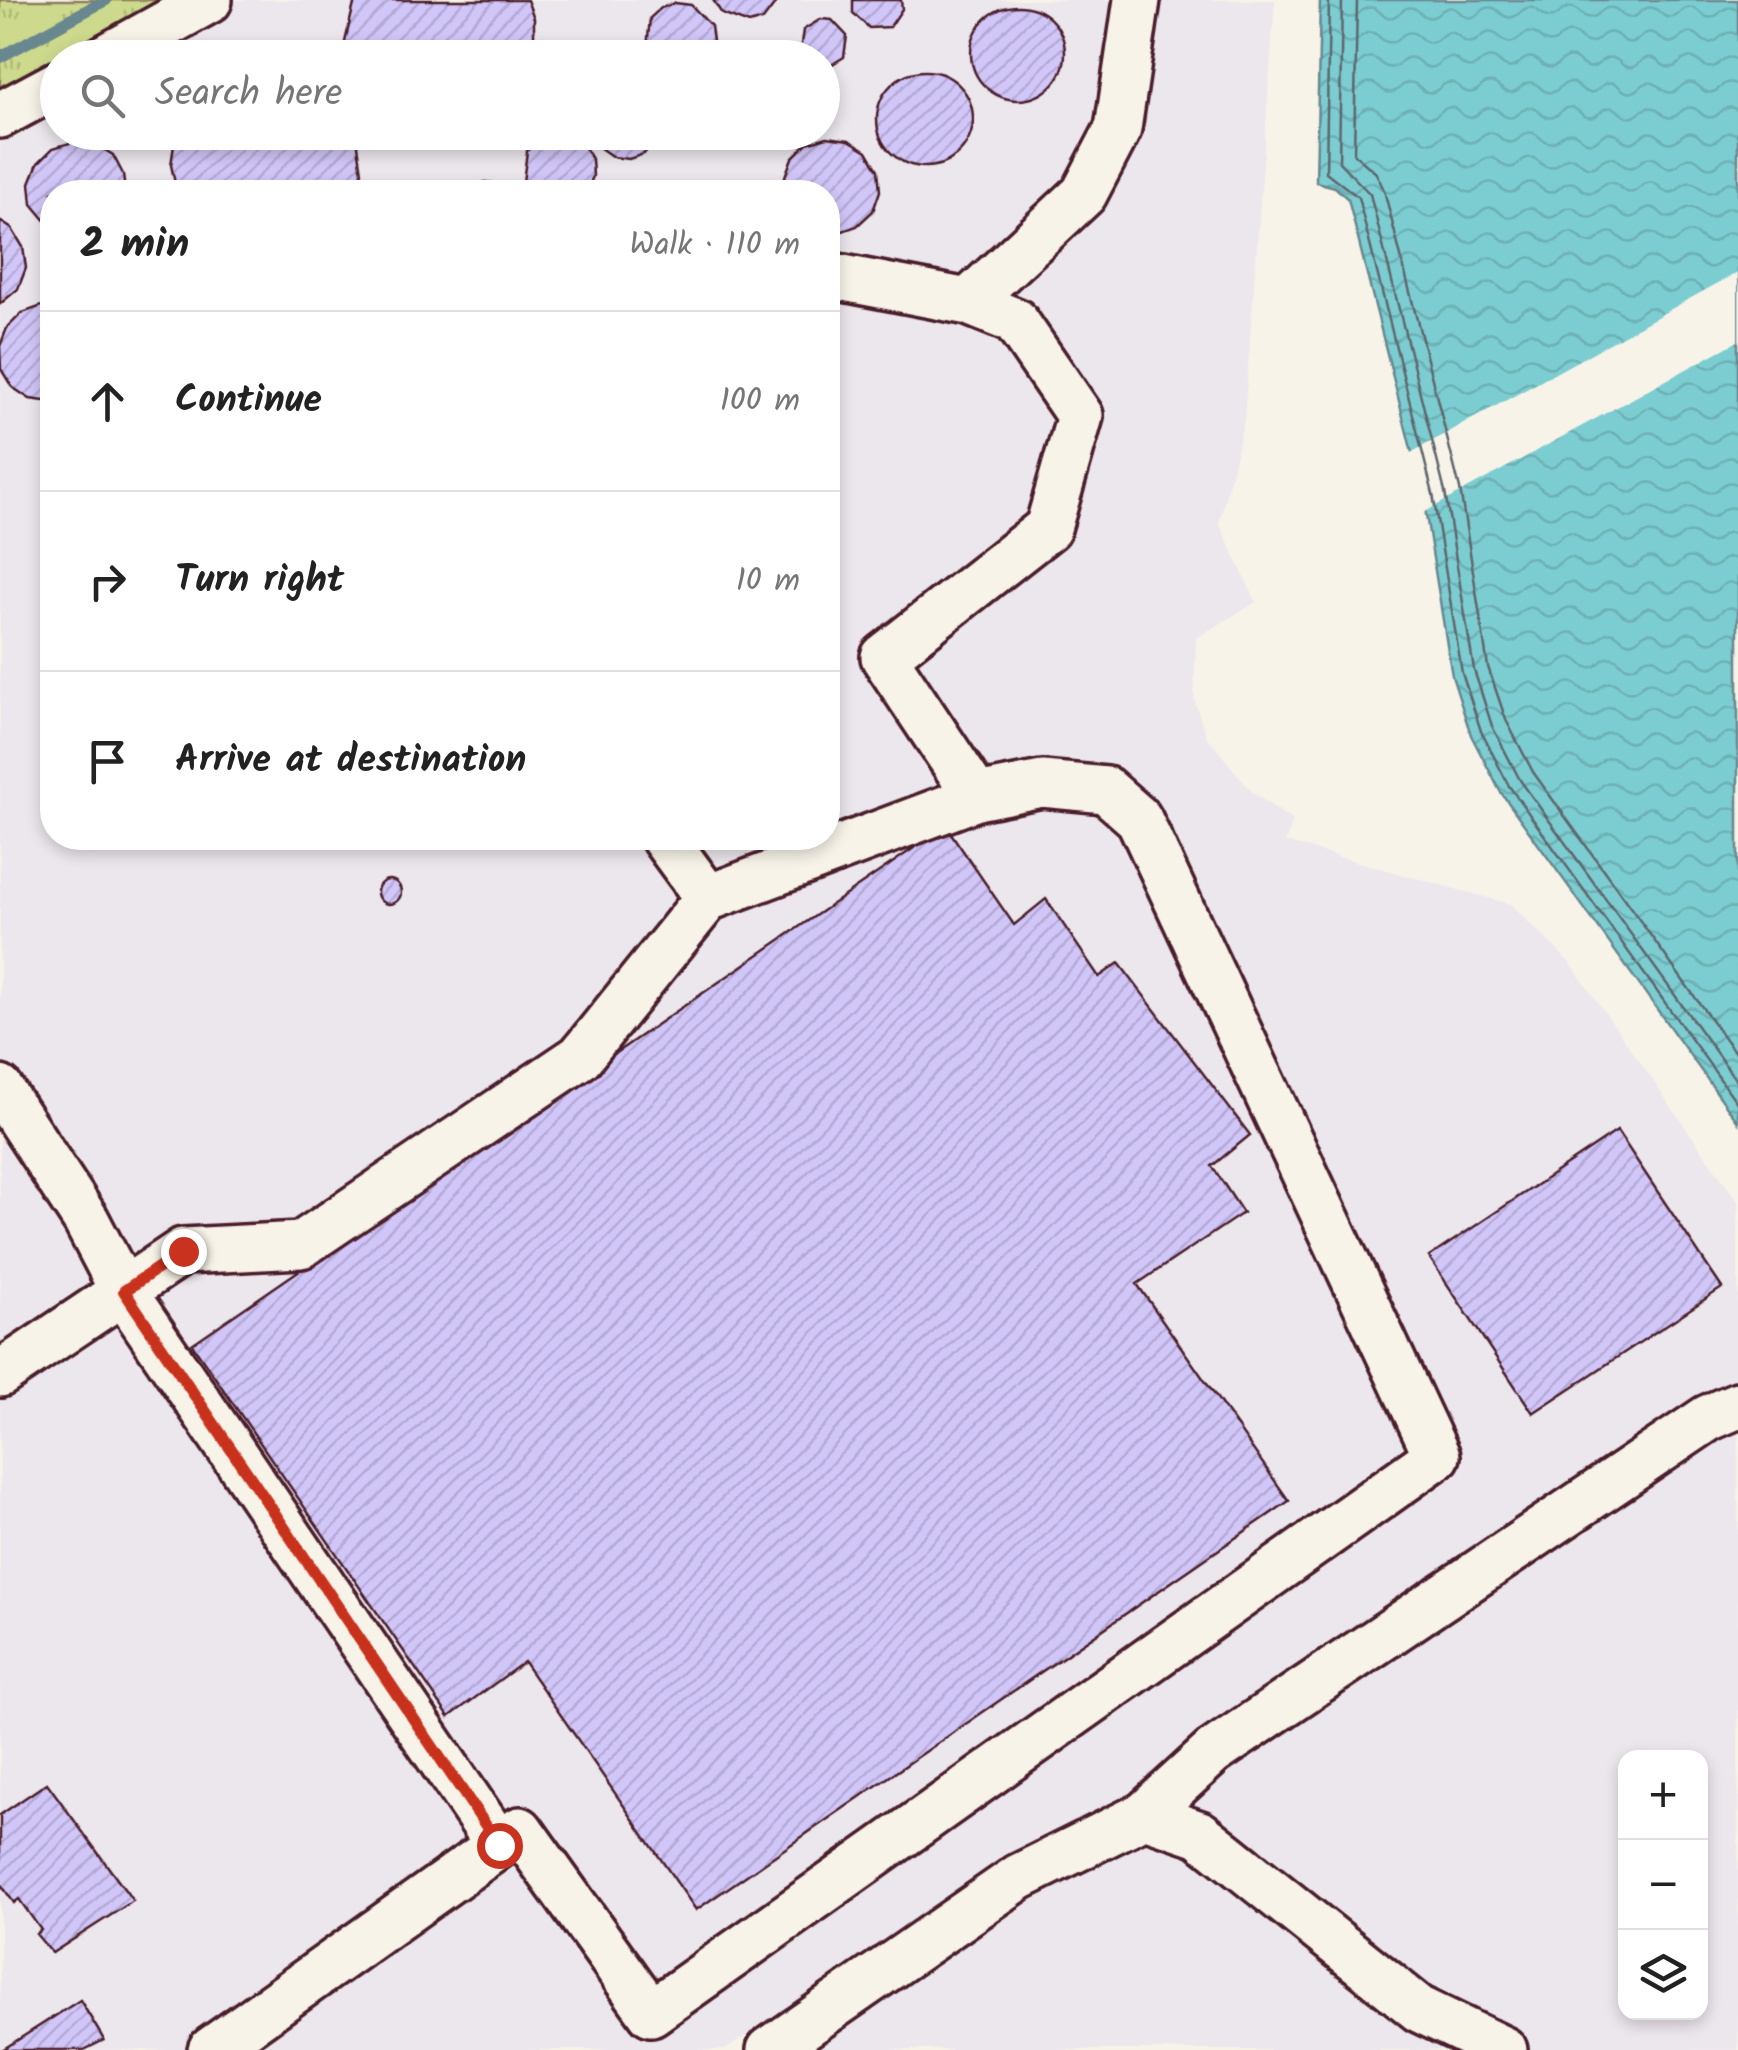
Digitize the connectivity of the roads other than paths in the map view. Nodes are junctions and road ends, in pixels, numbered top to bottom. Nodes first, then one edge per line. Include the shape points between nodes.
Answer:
1 (208, 0) edge
2 (1137, 0) edge
3 (136, 40) edge
4 (40, 94) edge
5 (0, 115) edge
6 (840, 277) edge
7 (968, 302) junction
8 (977, 797) junction
9 (840, 848) edge
10 (673, 850) edge
11 (836, 850) edge
12 (708, 898) junction
13 (0, 1088) edge
14 (124, 1291) junction
15 (0, 1374) edge
16 (1738, 1405) edge
17 (1144, 1815) junction
18 (499, 1845) junction
19 (211, 2050) edge
20 (770, 2050) edge
21 (1504, 2050) edge

1 - 3 lane
2 - 7 lane via 1118,128 1084,194
4 - 5 lane
6 - 7 lane
7 - 8 lane via 1016,320 1080,416 1048,528 884,657
8 - 9 lane
8 - 18 lane via 1042,784 1106,790 1139,820 1437,1456 651,2013 520,1830
10 - 12 lane
11 - 12 lane
12 - 14 lane via 580,1057 302,1245 183,1251
13 - 14 lane
14 - 15 lane
14 - 18 lane
16 - 17 lane via 1708,1418 1214,1752
17 - 20 lane via 1019,1877
17 - 21 lane via 1200,1834 1420,2009
18 - 19 lane

